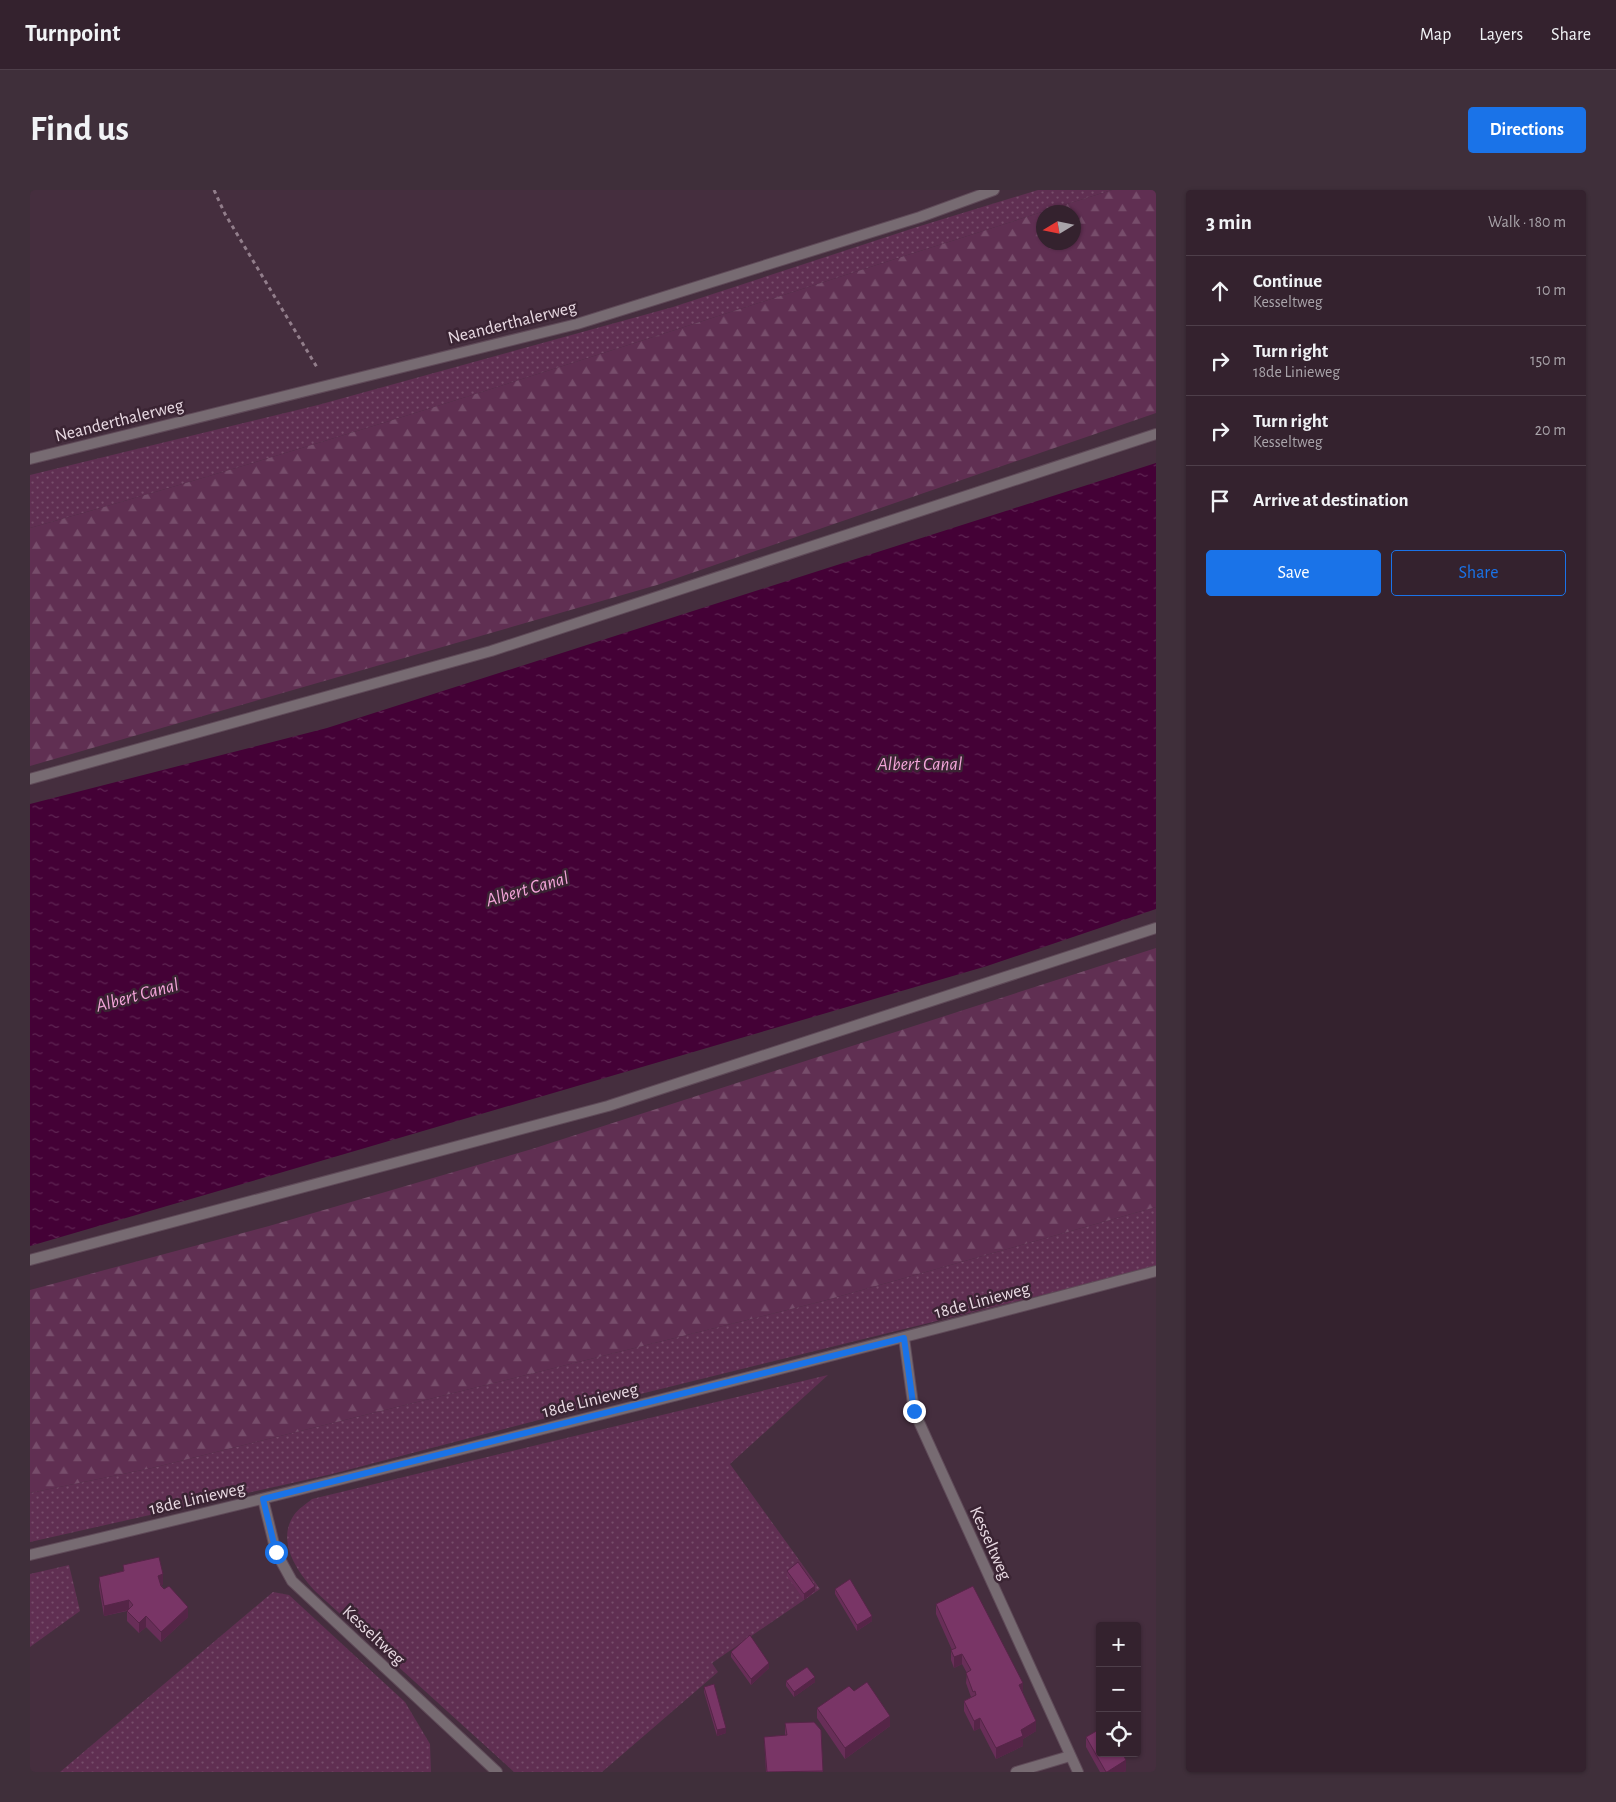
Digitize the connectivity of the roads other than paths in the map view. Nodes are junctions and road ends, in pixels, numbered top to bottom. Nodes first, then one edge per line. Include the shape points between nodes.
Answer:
1 (994, 190) edge
2 (1156, 434) edge
3 (30, 459) edge
4 (30, 779) edge
5 (1156, 928) edge
6 (30, 1260) edge
7 (1156, 1271) edge
8 (904, 1338) junction
9 (263, 1499) junction
10 (30, 1555) edge
11 (1070, 1756) junction
12 (497, 1772) edge
13 (1016, 1772) edge
14 (1078, 1772) edge

1 - 3 street, Neanderthalerweg via 920,217 576,324
2 - 4 street via 490,651
5 - 6 street via 608,1106
7 - 8 street, 18de Linieweg
8 - 9 street, 18de Linieweg
8 - 11 street, Kesseltweg via 914,1411
9 - 10 street, 18de Linieweg
9 - 12 street, Kesseltweg via 276,1552 292,1581
11 - 13 street
11 - 14 street, Kesseltweg

